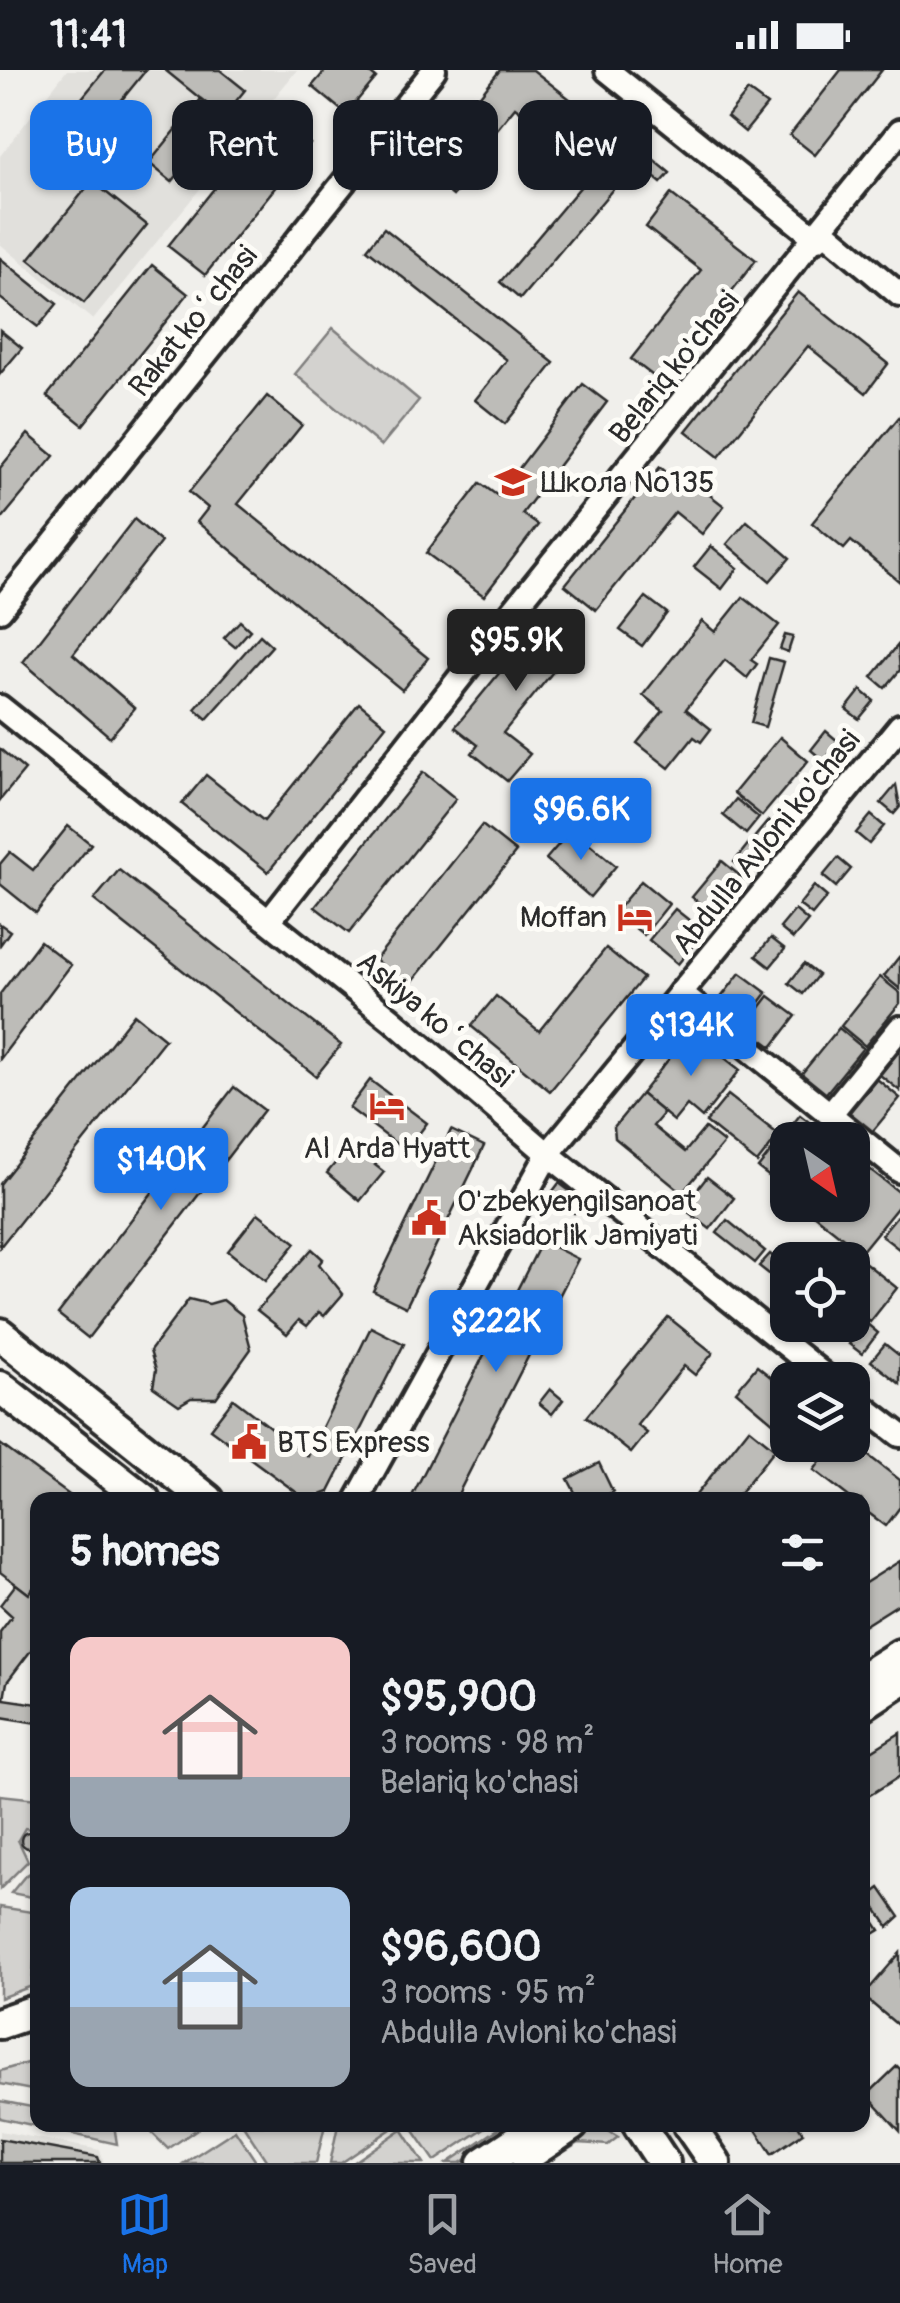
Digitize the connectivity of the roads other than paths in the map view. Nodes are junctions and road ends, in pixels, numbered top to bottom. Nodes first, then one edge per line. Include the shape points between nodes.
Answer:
1 (434, 70) edge
2 (607, 70) edge
3 (900, 131) edge
4 (820, 235) junction
5 (900, 295) edge
6 (0, 610) edge
7 (0, 706) edge
8 (900, 726) edge
9 (270, 921) junction
10 (680, 993) junction
11 (900, 1028) edge
12 (831, 1113) junction
13 (548, 1154) junction
14 (900, 1172) edge
15 (0, 1334) edge
16 (808, 1362) edge
17 (0, 1387) edge
18 (870, 1412) edge
19 (900, 1436) edge
20 (136, 1440) junction
21 (110, 1474) junction
22 (134, 1492) edge
23 (198, 1492) edge
24 (361, 1492) edge
25 (900, 1654) edge
26 (870, 1675) edge
27 (900, 1680) edge
28 (870, 1699) edge
29 (30, 2013) edge
30 (0, 2023) edge
31 (30, 2032) edge
32 (0, 2041) edge
33 (530, 2132) edge
34 (562, 2132) edge
35 (643, 2132) edge
36 (694, 2132) edge
37 (484, 2163) edge
38 (516, 2163) edge
39 (664, 2163) edge
40 (715, 2163) edge

1 - 6 street, Rakat koʻchasi
2 - 4 street
3 - 4 street, Belariq ko'chasi
4 - 5 street
4 - 9 street, Belariq ko'chasi via 487,642
7 - 9 street, Askiya koʻchasi
8 - 10 street, Abdulla Avloni ko'chasi
9 - 13 street, Askiya koʻchasi
10 - 12 street
10 - 13 street, Abdulla Avloni ko'chasi
11 - 12 street
12 - 14 street
13 - 16 street, Askiya koʻchasi
13 - 24 street, Abdulla Avloni ko'chasi
15 - 20 main road
17 - 21 main road
18 - 19 street
20 - 21 main road via 114,1451
20 - 23 main road
21 - 22 main road
25 - 26 main road
27 - 28 main road
29 - 30 main road
31 - 32 main road
33 - 37 main road
34 - 38 main road
35 - 39 main road
36 - 40 main road

